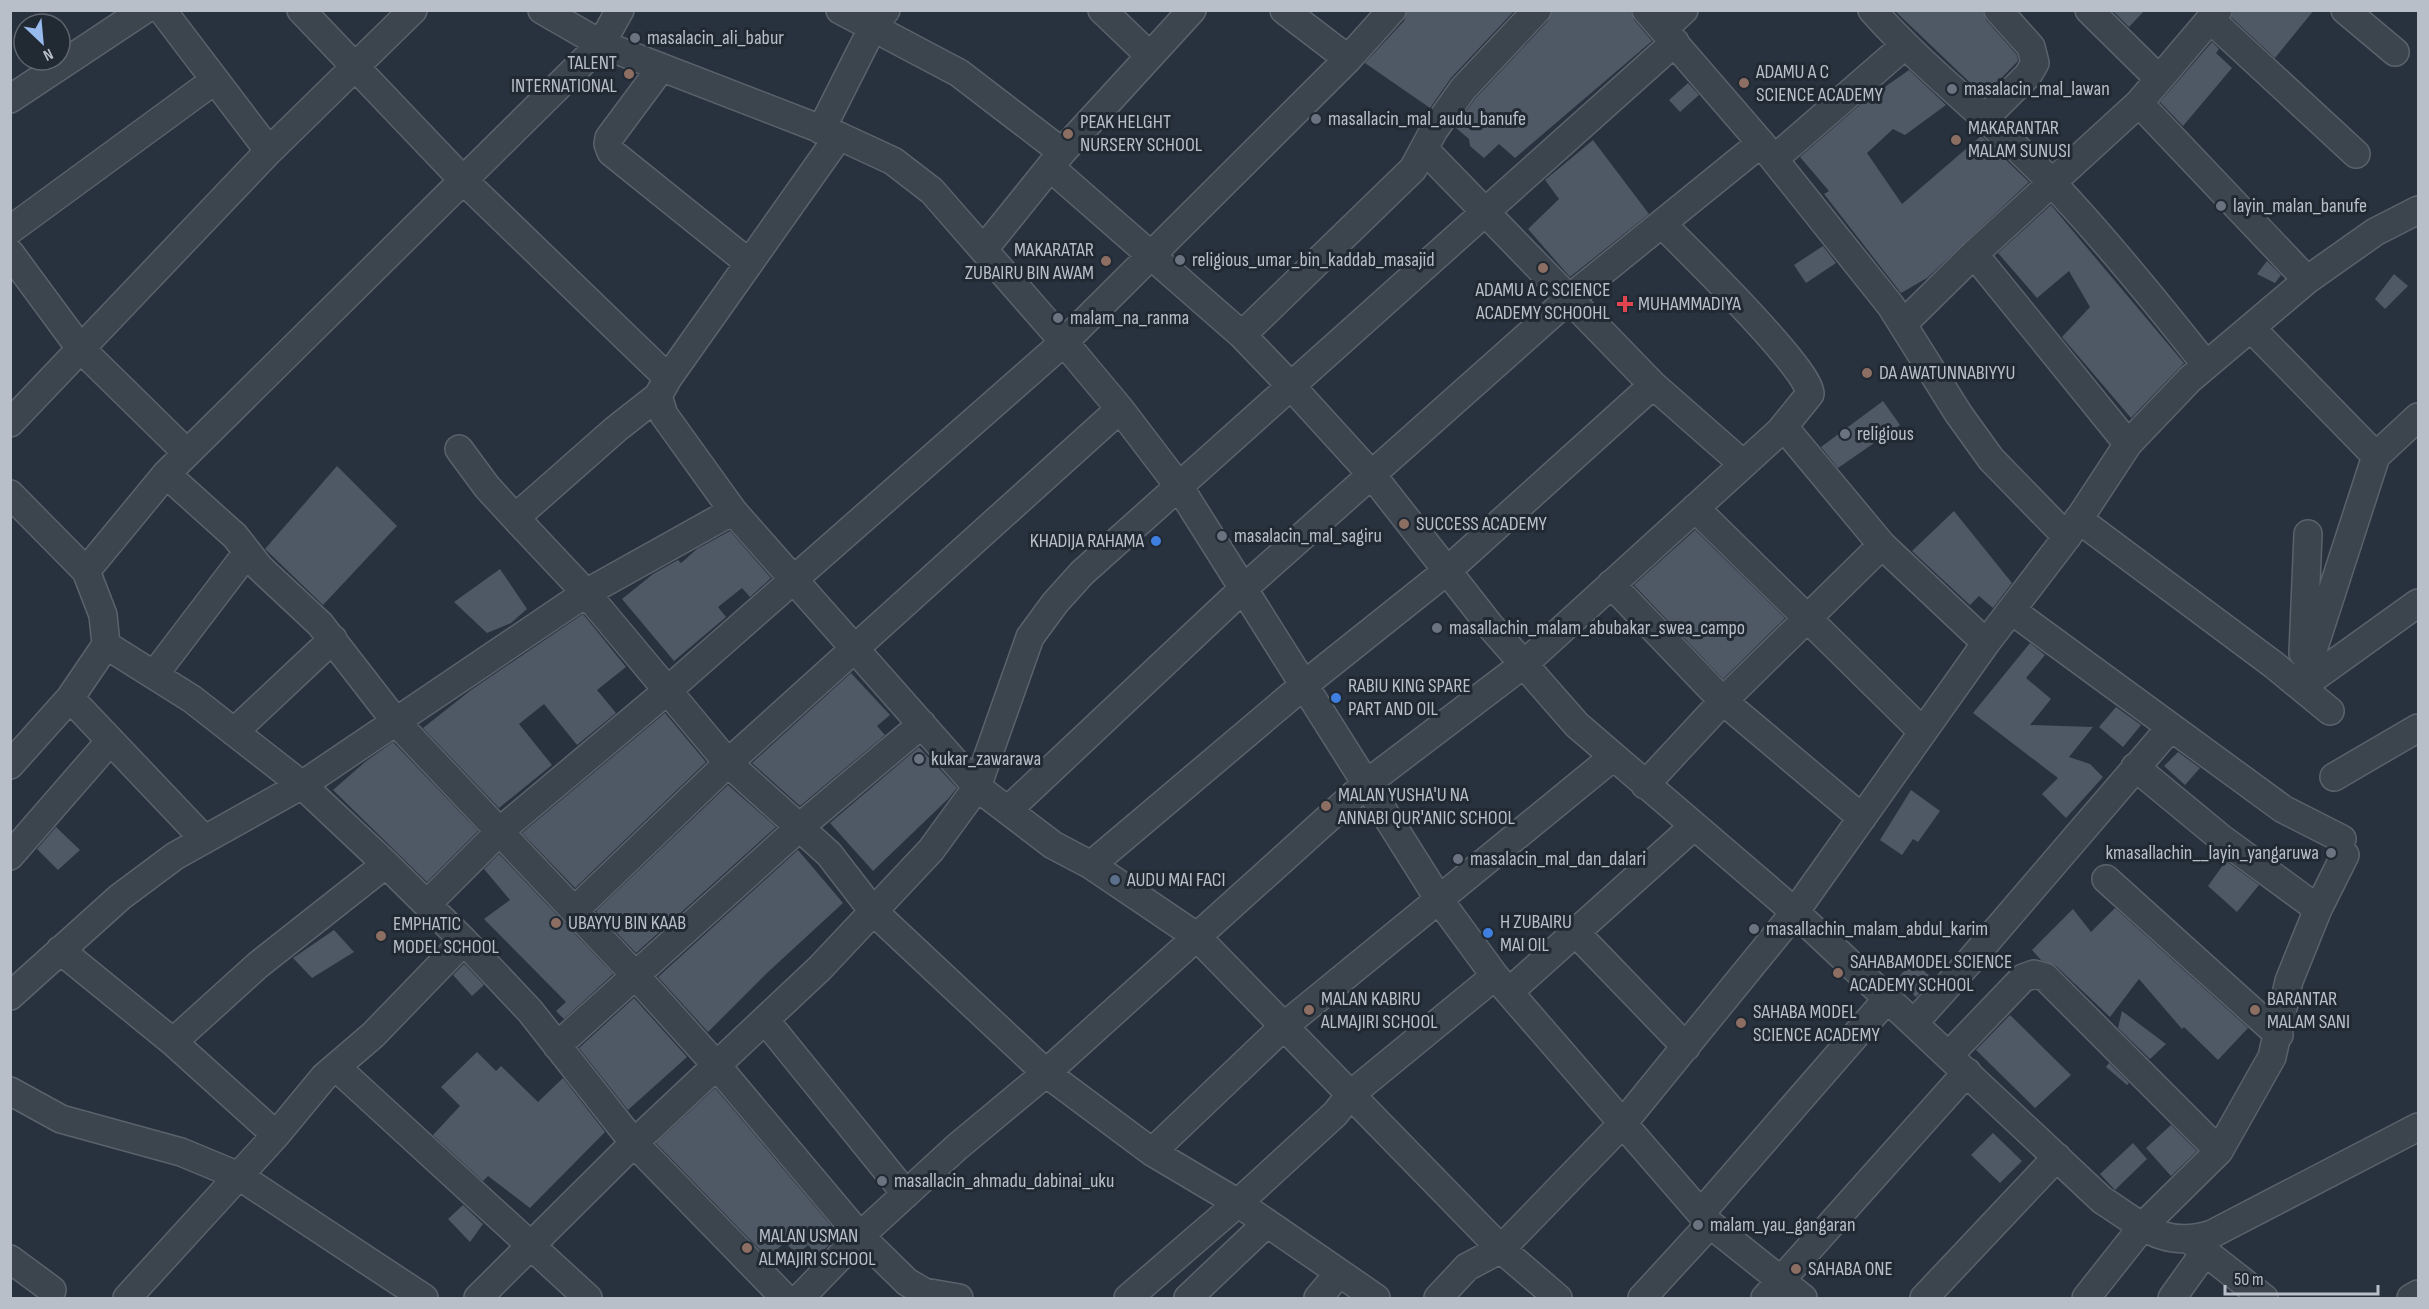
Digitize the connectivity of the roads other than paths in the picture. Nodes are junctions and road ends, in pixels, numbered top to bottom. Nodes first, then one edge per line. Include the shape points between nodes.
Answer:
1 (144, 10) edge
2 (162, 10) edge
3 (301, 10) edge
4 (413, 10) edge
5 (542, 10) edge
6 (620, 10) edge
7 (840, 10) edge
8 (1102, 10) edge
9 (1192, 10) edge
10 (1284, 10) edge
11 (1392, 10) edge
12 (1537, 10) edge
13 (1684, 10) edge
14 (1872, 10) edge
15 (1998, 10) edge
16 (2089, 10) edge
17 (2345, 10) edge
18 (2214, 15) edge
19 (879, 19) edge
20 (1661, 27) edge
21 (601, 44) junction
22 (1904, 46) junction
23 (2395, 52) dead end
24 (1149, 55) junction
25 (1348, 59) junction
26 (357, 67) junction
27 (661, 68) junction
28 (215, 80) junction
29 (2159, 80) junction
30 (10, 99) edge
31 (2139, 103) junction
32 (1984, 118) junction
33 (830, 133) junction
34 (1425, 150) junction
35 (269, 151) junction
36 (1767, 151) junction
37 (2356, 154) dead end
38 (1056, 160) junction
39 (463, 180) junction
40 (2052, 182) junction
41 (2418, 210) edge
42 (1488, 213) junction
43 (1662, 224) junction
44 (10, 230) edge
45 (984, 249) junction
46 (10, 253) edge
47 (1974, 254) junction
48 (1152, 256) junction
49 (749, 263) junction
50 (2307, 280) junction
51 (1571, 297) junction
52 (1904, 324) junction
53 (2251, 328) junction
54 (1242, 335) junction
55 (1064, 342) junction
56 (80, 348) junction
57 (2206, 365) junction
58 (1290, 385) junction
59 (1653, 385) junction
60 (663, 387) junction
61 (1120, 409) junction
62 (2418, 417) edge
63 (10, 423) edge
64 (1780, 431) junction
65 (2128, 444) junction
66 (459, 449) dead end
67 (187, 453) junction
68 (2376, 456) junction
69 (1743, 464) junction
70 (166, 474) junction
71 (1372, 475) junction
72 (1178, 485) junction
73 (10, 494) edge
74 (1695, 508) junction
75 (733, 511) junction
76 (521, 524) junction
77 (2073, 528) junction
78 (2308, 534) dead end
79 (1882, 545) junction
80 (247, 553) junction
81 (1449, 570) junction
82 (86, 571) junction
83 (795, 580) junction
84 (1611, 584) junction
85 (1243, 589) junction
86 (586, 593) junction
87 (2418, 601) edge
88 (2012, 610) junction
89 (1808, 618) junction
90 (333, 639) junction
91 (1986, 643) junction
92 (106, 645) junction
93 (856, 650) junction
94 (2333, 656) dead end
95 (1524, 664) junction
96 (154, 675) junction
97 (1304, 685) junction
98 (2301, 687) junction
99 (668, 690) junction
100 (70, 698) junction
101 (1723, 701) junction
102 (2330, 711) dead end
103 (396, 722) junction
104 (922, 724) junction
105 (2170, 728) junction
106 (234, 732) junction
107 (1923, 732) junction
108 (2415, 738) edge
109 (110, 741) junction
110 (1612, 757) junction
111 (728, 763) junction
112 (10, 765) edge
113 (2135, 767) junction
114 (2334, 777) dead end
115 (1366, 784) junction
116 (302, 785) junction
117 (1645, 785) junction
118 (977, 787) junction
119 (1008, 810) junction
120 (1862, 818) junction
121 (801, 826) junction
122 (1694, 826) junction
123 (500, 831) junction
124 (204, 839) junction
125 (10, 856) edge
126 (386, 864) junction
127 (1091, 866) junction
128 (2106, 879) dead end
129 (1440, 901) junction
130 (427, 904) junction
131 (2318, 909) junction
132 (575, 910) junction
133 (873, 911) junction
134 (1795, 912) junction
135 (1576, 933) junction
136 (1196, 936) junction
137 (464, 941) junction
138 (60, 950) junction
139 (635, 975) junction
140 (17, 980) edge
141 (1502, 984) junction
142 (1888, 998) junction
143 (765, 1020) junction
144 (1914, 1023) junction
145 (1283, 1027) junction
146 (2279, 1035) junction
147 (173, 1042) junction
148 (557, 1046) junction
149 (1686, 1047) junction
150 (1958, 1064) junction
151 (717, 1066) junction
152 (336, 1067) junction
153 (1046, 1072) junction
154 (10, 1091) edge
155 (1350, 1095) junction
156 (1624, 1122) junction
157 (2418, 1126) edge
158 (276, 1135) junction
159 (634, 1143) junction
160 (2219, 1151) junction
161 (1152, 1152) junction
162 (2056, 1157) junction
163 (239, 1176) junction
164 (906, 1194) junction
165 (1238, 1203) junction
166 (1706, 1219) junction
167 (1267, 1223) junction
168 (2143, 1226) junction
169 (860, 1236) junction
170 (2198, 1246) junction
171 (529, 1247) junction
172 (1501, 1249) junction
173 (10, 1259) edge
174 (1339, 1273) junction
175 (52, 1290) dead end
176 (1772, 1290) edge
177 (2418, 1294) edge
178 (127, 1299) edge
179 (424, 1299) edge
180 (478, 1299) edge
181 (588, 1299) edge
182 (785, 1299) edge
183 (800, 1299) edge
184 (959, 1299) edge
185 (1128, 1299) edge
186 (1188, 1299) edge
187 (1318, 1299) edge
188 (1376, 1299) edge
189 (1438, 1299) edge
190 (1558, 1299) edge
191 (1642, 1299) edge
192 (1803, 1299) edge
193 (1924, 1299) edge
194 (2086, 1299) edge
195 (2172, 1299) edge
196 (2264, 1299) edge
197 (2410, 1299) edge

1 - 30 street
2 - 28 street
3 - 26 street
4 - 26 street
5 - 21 street
6 - 21 street
7 - 19 street
8 - 24 street
9 - 24 street
10 - 25 street
11 - 25 street
12 - 34 street via 1464,89 1434,130
13 - 20 street
14 - 22 street
15 - 32 street via 2031,47 2035,63 2028,75
16 - 29 street
17 - 23 street
18 - 29 street
18 - 37 street
19 - 33 street
19 - 38 street via 958,73
20 - 36 street
20 - 42 street
21 - 27 street
21 - 39 street
22 - 32 street
22 - 36 street
24 - 38 street
25 - 48 street
26 - 35 street
26 - 39 street
27 - 33 street
27 - 49 street via 609,138 611,152
28 - 35 street
28 - 44 street
29 - 31 street
31 - 40 street
31 - 50 street
32 - 40 street
33 - 45 street via 901,167 932,191
33 - 49 street
34 - 42 street
34 - 54 street via 1413,169
35 - 56 street
36 - 43 street
36 - 52 street
38 - 45 street
38 - 48 street
39 - 60 street
39 - 67 street
40 - 47 street
40 - 57 street via 2141,283
41 - 50 street via 2375,232
42 - 51 street
42 - 58 street
43 - 51 street
43 - 64 street via 1769,335 1809,384 1810,394
45 - 55 street
46 - 56 street
47 - 52 street
47 - 65 street
48 - 54 street
48 - 55 street
49 - 60 street
50 - 53 street
51 - 59 street
51 - 71 street
52 - 77 street via 1991,459
53 - 57 street
53 - 68 street
54 - 58 street
55 - 61 street
55 - 83 street
56 - 63 street
56 - 67 street
57 - 65 street
58 - 71 street
58 - 72 street
59 - 69 street
59 - 81 street
60 - 75 street via 664,415
60 - 76 street via 523,511
61 - 72 street
61 - 93 street
62 - 68 street
64 - 69 street
64 - 79 street via 1788,432
65 - 77 street
66 - 76 street
67 - 70 street
68 - 98 street
69 - 74 street
70 - 80 street via 235,536
70 - 82 street
71 - 81 street
71 - 85 street
72 - 85 street
72 - 118 street via 1082,573 1030,638
73 - 82 street
74 - 84 street
74 - 89 street
75 - 83 street
75 - 86 street
76 - 86 street
77 - 88 street
77 - 98 street
78 - 98 street
79 - 89 street
79 - 91 street
80 - 90 street
80 - 96 street
81 - 95 street
81 - 97 street
82 - 92 street via 103,615
83 - 93 street
83 - 99 street
84 - 95 street
84 - 101 street
85 - 97 street
85 - 119 street
86 - 99 street
86 - 103 street
87 - 94 street
87 - 98 street
88 - 91 street
88 - 105 street
89 - 101 street
89 - 107 street
90 - 103 street
90 - 106 street
91 - 107 street
92 - 96 street
92 - 100 street
93 - 104 street
93 - 111 street
95 - 110 street via 1577,725
95 - 115 street
96 - 106 street
97 - 115 street
97 - 127 street
98 - 102 street
99 - 111 street
99 - 123 street
100 - 109 street
100 - 112 street
101 - 117 street
101 - 120 street
103 - 116 street
103 - 123 street
104 - 118 street
104 - 121 street
105 - 113 street
105 - 131 street via 2343,847
106 - 116 street
107 - 120 street
108 - 114 street
109 - 124 street
109 - 125 street
110 - 117 street
110 - 129 street
111 - 121 street
111 - 132 street
113 - 131 street via 2221,838
113 - 144 street
115 - 129 street
115 - 136 street
116 - 124 street
116 - 126 street
117 - 122 street
118 - 119 street
118 - 133 street via 931,850
119 - 127 street via 1053,845
120 - 134 street
121 - 133 street via 829,854
121 - 139 street
122 - 134 street
122 - 135 street
123 - 130 street
123 - 132 street
124 - 138 street via 120,897
126 - 130 street
126 - 147 street via 258,965
127 - 136 street
128 - 146 street
129 - 141 street
129 - 145 street
130 - 137 street
131 - 146 street via 2289,981
132 - 139 street
133 - 143 street
133 - 153 street
134 - 142 street
134 - 149 street
135 - 141 street
135 - 149 street
136 - 145 street
136 - 153 street
137 - 148 street
137 - 152 street via 373,1035
138 - 140 street
138 - 147 street
139 - 148 street
139 - 151 street
141 - 155 street
141 - 156 street
142 - 144 street
142 - 166 street
143 - 151 street
143 - 164 street
144 - 150 street
145 - 155 street
145 - 161 street
146 - 160 street via 2272,1058
147 - 158 street
148 - 159 street
149 - 156 street
150 - 160 street via 2023,978 2034,974 2045,977
150 - 162 street
150 - 176 street
151 - 159 street
151 - 169 street
152 - 158 street
152 - 171 street
153 - 161 street
153 - 164 street
154 - 163 street via 62,1119 181,1152
155 - 165 street via 1335,1114
155 - 172 street
156 - 166 street
156 - 172 street
157 - 170 street via 2212,1234
158 - 163 street
159 - 171 street
159 - 182 street
160 - 168 street
161 - 165 street
162 - 168 street via 2102,1200
162 - 193 street
163 - 178 street
163 - 179 street
164 - 169 street
165 - 167 street
165 - 185 street
166 - 176 street
166 - 191 street
167 - 174 street
167 - 186 street
168 - 170 street via 2159,1236
168 - 194 street
169 - 183 street
169 - 184 street via 907,1282 924,1292
170 - 195 street
170 - 196 street
171 - 180 street
171 - 181 street
172 - 189 street via 1467,1267
172 - 190 street
173 - 175 street
174 - 187 street
174 - 188 street
176 - 192 street
177 - 197 street

